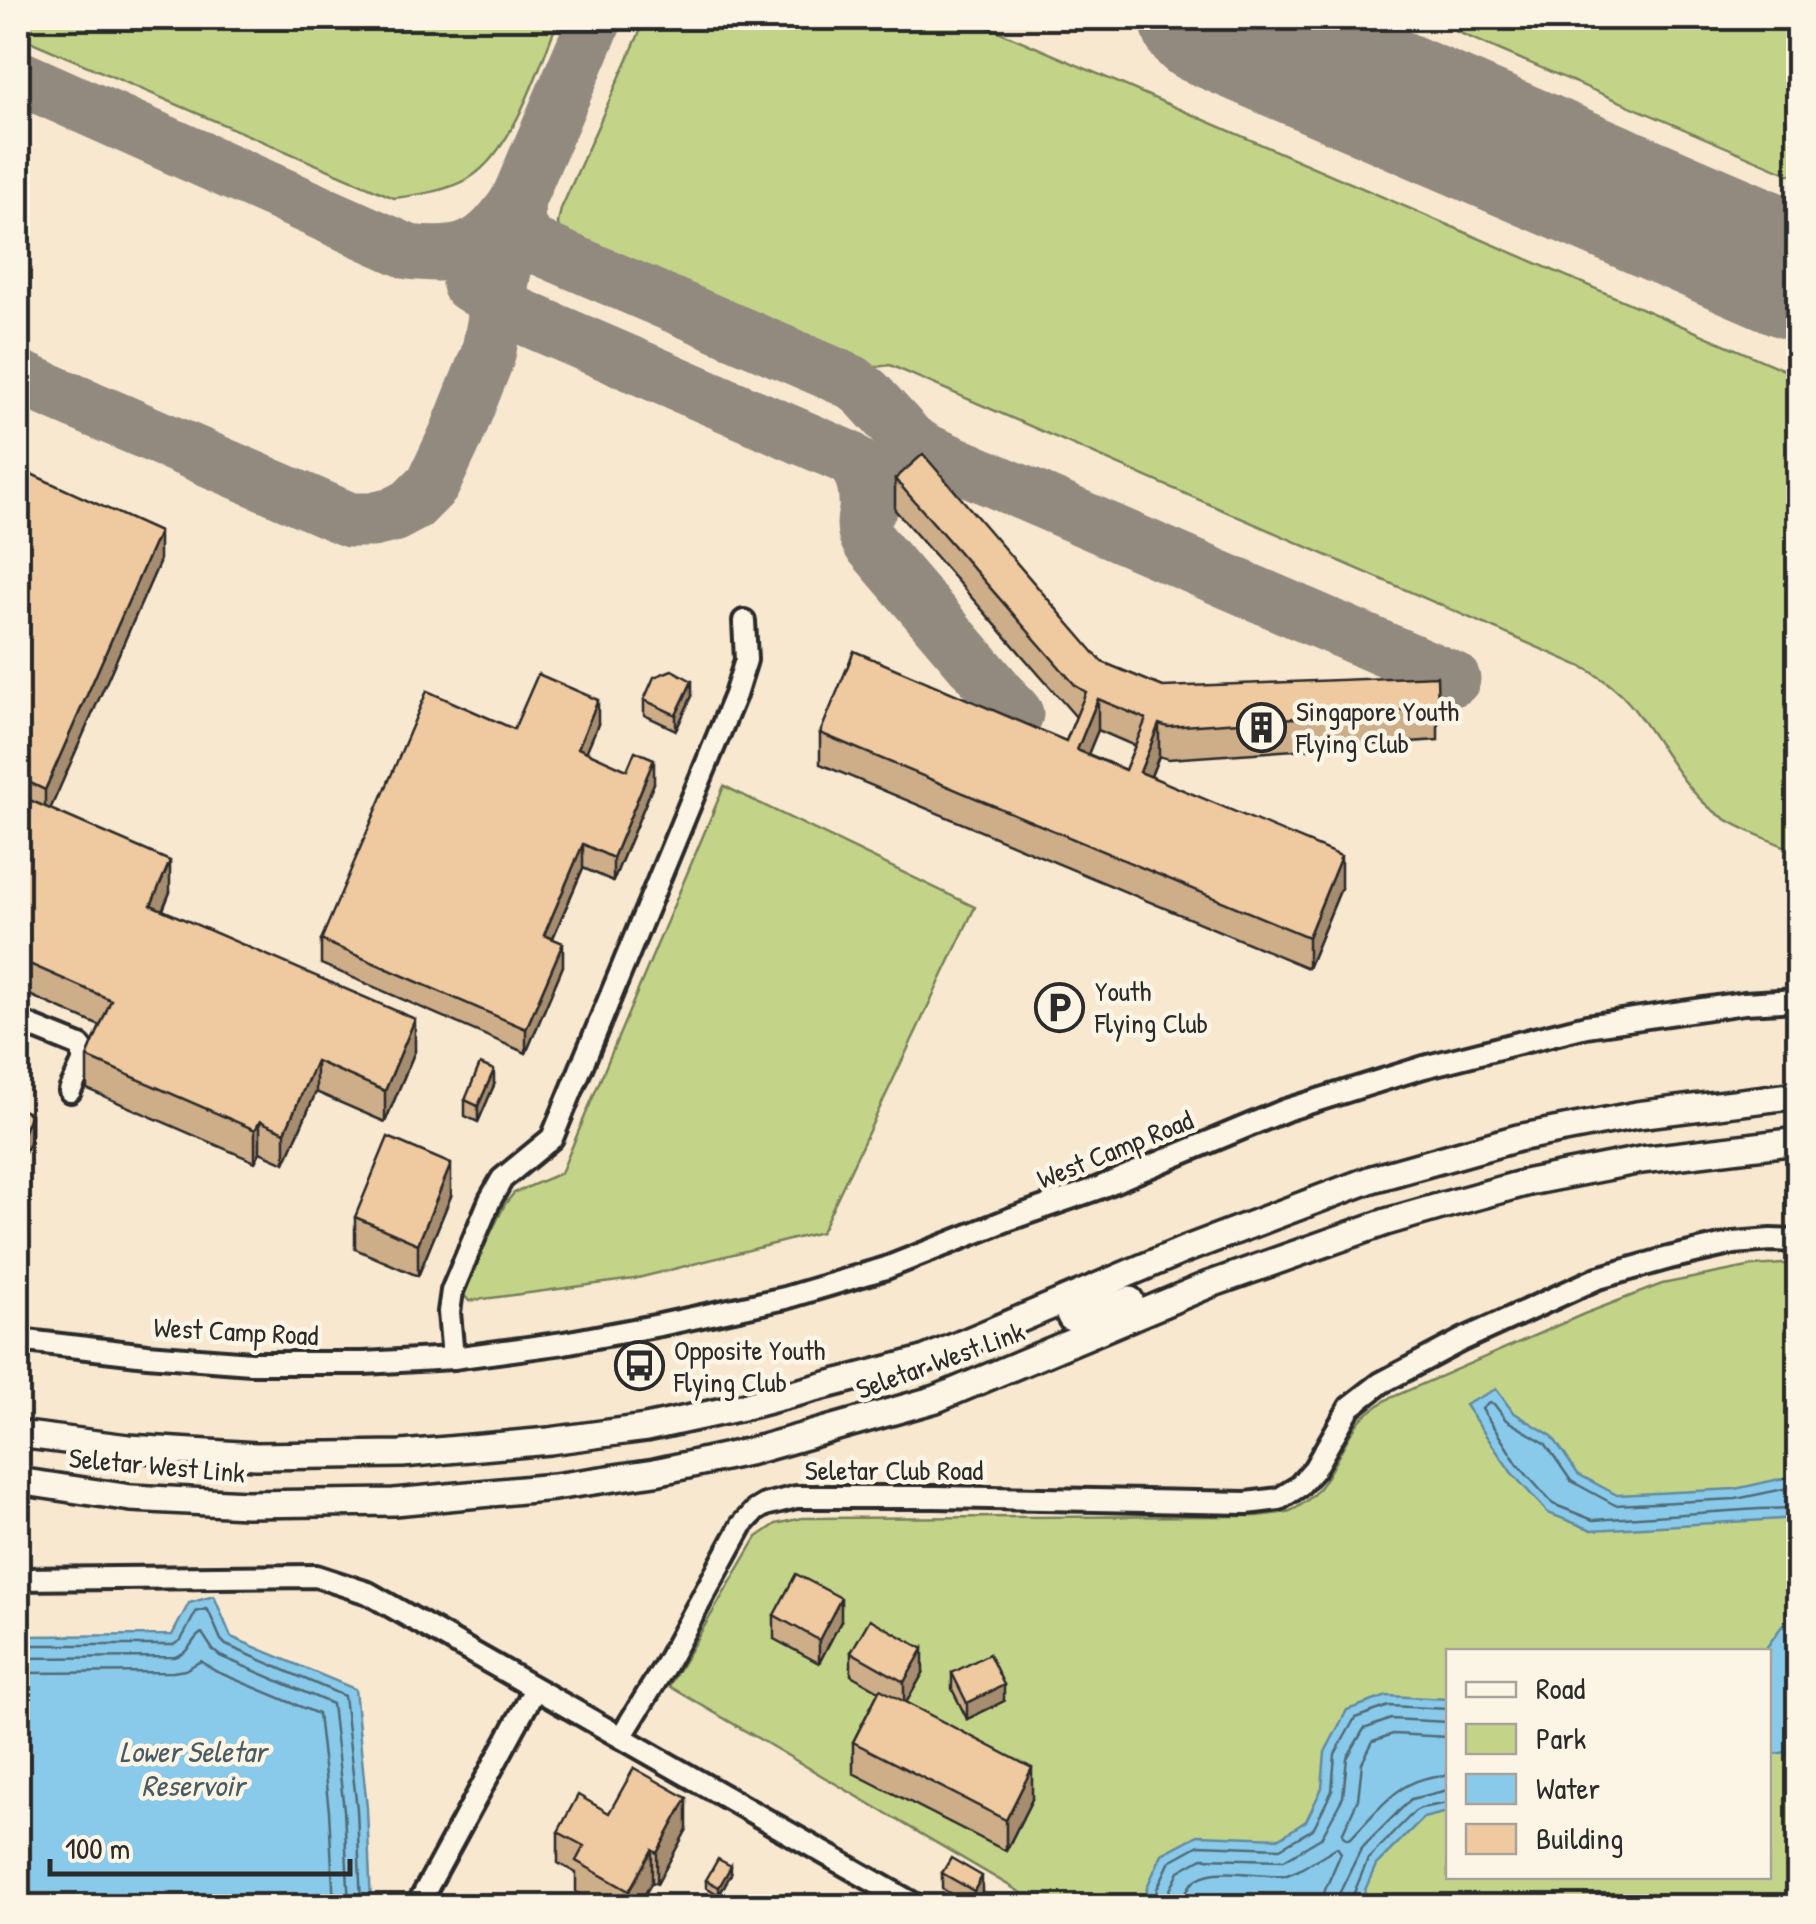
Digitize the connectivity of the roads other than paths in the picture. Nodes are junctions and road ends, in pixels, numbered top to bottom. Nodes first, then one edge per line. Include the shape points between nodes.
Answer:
1 (744, 620) dead end
2 (1798, 1000) edge
3 (18, 1021) edge
4 (70, 1092) dead end
5 (1798, 1094) edge
6 (1798, 1141) edge
7 (1798, 1242) edge
8 (1208, 1286) junction
9 (1063, 1302) junction
10 (18, 1340) edge
11 (453, 1358) junction
12 (18, 1434) edge
13 (18, 1481) edge
14 (18, 1579) edge
15 (535, 1689) junction
16 (622, 1737) junction
17 (417, 1906) edge
18 (918, 1906) edge

1 - 11 street via 746,660 735,694 552,1138 502,1179 452,1291
2 - 11 street, West Camp Road via 1586,1026 1424,1068 1286,1110 1096,1189 820,1289 660,1325
3 - 4 street via 83,1050
5 - 9 main road, Seletar West Link via 1637,1114 1518,1138 1372,1179
6 - 8 main road, Seletar West Link via 1529,1182 1386,1222
7 - 16 street, Seletar Club Road via 1734,1243 1598,1278 1414,1364 1350,1407 1314,1468 1279,1499 1247,1504 796,1497 765,1505 742,1526
8 - 9 main road via 1140,1296 1078,1320
8 - 13 main road, Seletar West Link via 936,1400 655,1472 394,1502 131,1498
9 - 12 main road, Seletar West Link via 923,1360 646,1428 549,1441 402,1454 256,1456
10 - 11 street, West Camp Road via 251,1363
14 - 15 street via 316,1576 368,1593
15 - 16 street
15 - 17 street
16 - 18 street

